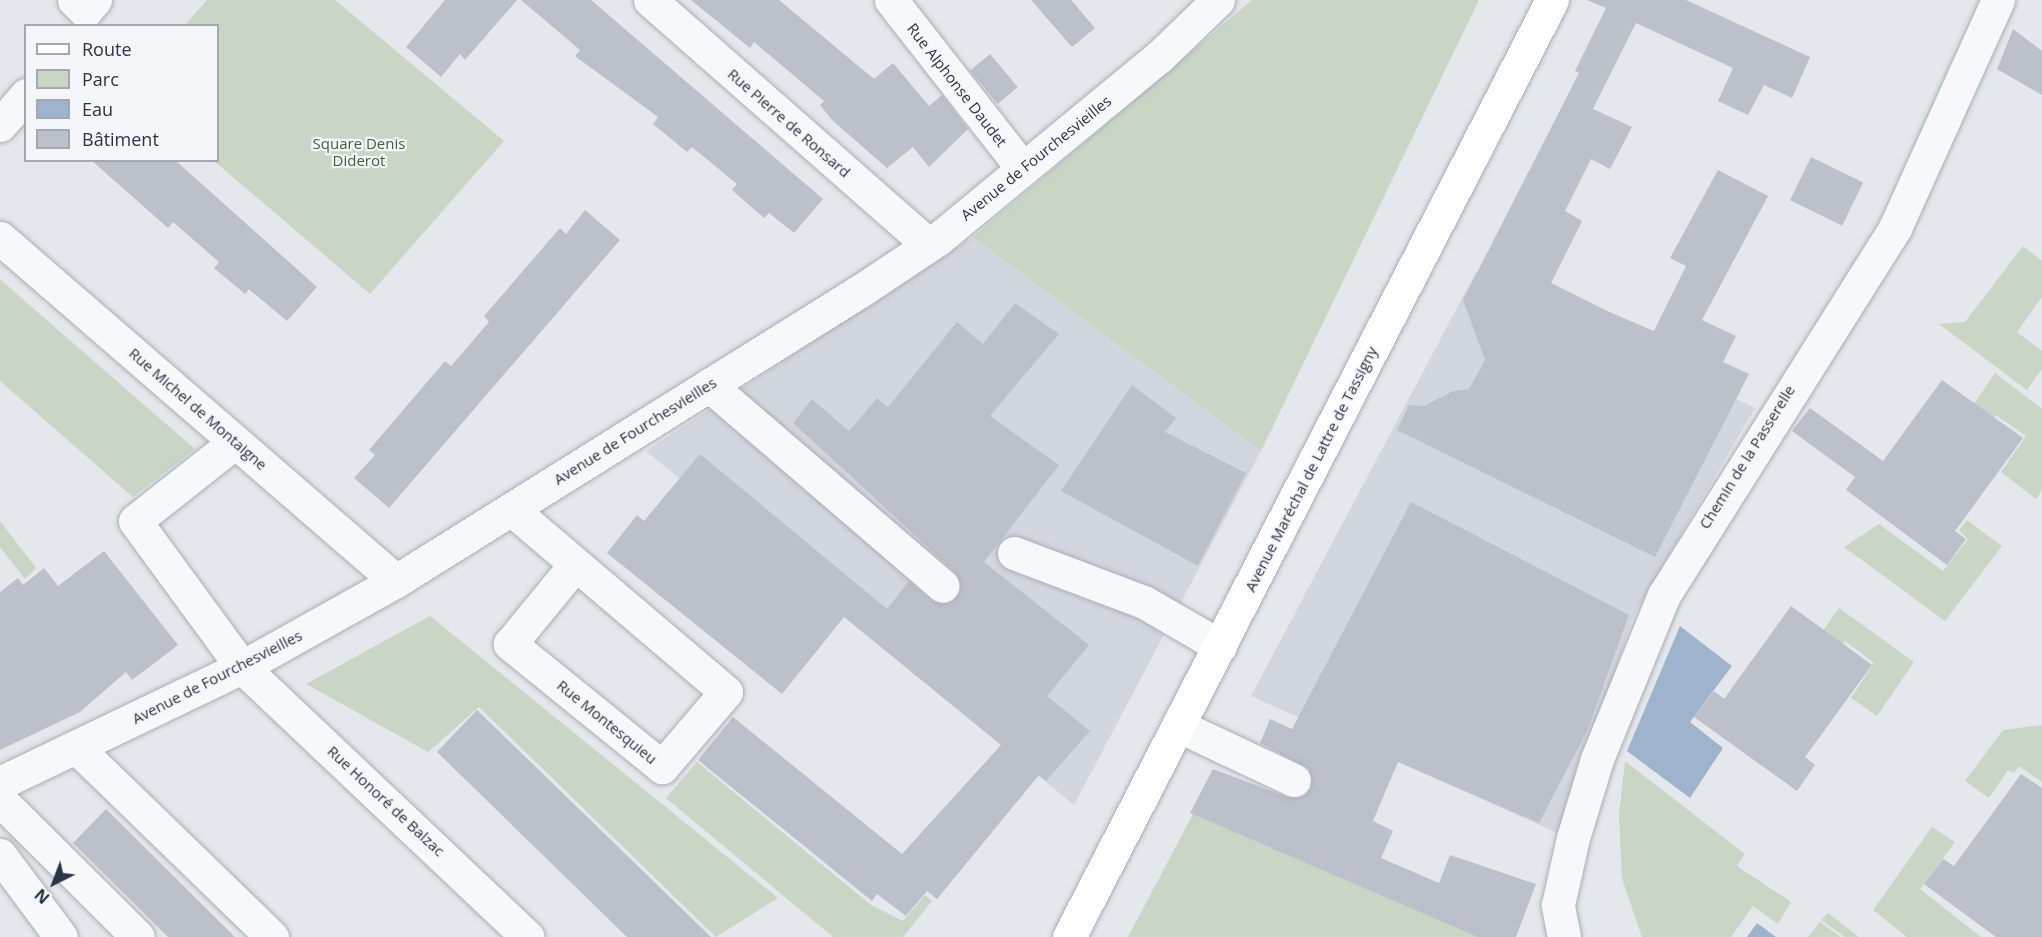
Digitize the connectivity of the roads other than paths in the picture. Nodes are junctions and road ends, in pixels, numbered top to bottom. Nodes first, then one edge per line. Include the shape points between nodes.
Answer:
1 (650, 0) edge
2 (891, 0) edge
3 (1218, 0) edge
4 (1552, 0) edge
5 (1998, 0) edge
6 (24, 97) edge
7 (0, 125) edge
8 (1023, 169) junction
9 (0, 238) edge
10 (929, 245) junction
11 (709, 385) junction
12 (235, 442) junction
13 (511, 509) junction
14 (1014, 553) dead end
15 (573, 567) junction
16 (396, 581) junction
17 (943, 586) dead end
18 (1220, 646) junction
19 (242, 667) junction
20 (1179, 726) junction
21 (76, 747) junction
22 (1294, 780) dead end
23 (0, 783) edge
24 (0, 800) edge
25 (0, 855) edge
26 (61, 937) edge
27 (138, 937) edge
28 (272, 937) edge
29 (528, 937) edge
30 (1069, 937) edge
31 (1564, 937) edge

1 - 10 street, Rue Pierre de Ronsard
2 - 8 street, Rue Alphonse Daudet
3 - 8 street, Avenue de Fourchesvieilles via 1159,57
4 - 18 main road, Avenue Maréchal de Lattre de Tassigny
5 - 31 street, Chemin de la Passerelle via 1895,228 1664,595 1624,687 1577,827 1558,905
6 - 7 street
8 - 10 street, Avenue de Fourchesvieilles
9 - 12 street, Rue Michel de Montaigne
10 - 11 street, Avenue de Fourchesvieilles
11 - 13 street, Avenue de Fourchesvieilles
11 - 17 street
12 - 16 street, Rue Michel de Montaigne
12 - 19 street, Rue Honoré de Balzac via 135,521
13 - 15 street, Rue Montesquieu
13 - 16 street, Avenue de Fourchesvieilles
14 - 18 street via 1144,602
15 - 15 street, Rue Montesquieu via 510,644 662,767 726,692
16 - 19 street, Avenue de Fourchesvieilles
18 - 20 main road, Avenue Maréchal de Lattre de Tassigny
19 - 21 street, Avenue de Fourchesvieilles
19 - 29 street, Rue Honoré de Balzac
20 - 22 street
20 - 30 main road, Avenue Maréchal de Lattre de Tassigny
21 - 23 street, Avenue de Fourchesvieilles
21 - 28 street
24 - 27 street
25 - 26 street

